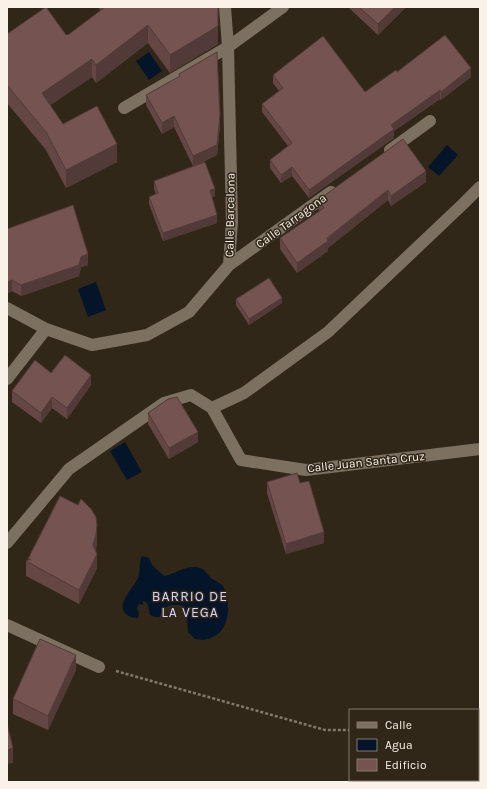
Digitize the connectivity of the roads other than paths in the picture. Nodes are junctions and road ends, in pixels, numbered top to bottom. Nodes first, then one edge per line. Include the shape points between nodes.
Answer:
1 (225, 7) edge
2 (283, 7) edge
3 (228, 47) junction
4 (124, 108) dead end
5 (430, 121) dead end
6 (379, 158) edge
7 (340, 186) edge
8 (480, 187) edge
9 (229, 265) junction
10 (7, 308) edge
11 (46, 329) junction
12 (7, 380) edge
13 (212, 408) junction
14 (480, 449) edge
15 (7, 543) edge
16 (7, 625) edge
17 (99, 667) road end

1 - 3 street, Calle Barcelona
2 - 3 street
3 - 4 street
3 - 9 street, Calle Barcelona via 232,222
5 - 6 street
7 - 9 street, Calle Tarragona
8 - 13 street via 328,332 244,393
9 - 11 street, Calle Barcelona via 189,312 147,335 92,345
10 - 11 street, Calle Barcelona
11 - 12 street
13 - 14 street, Calle Juan Santa Cruz via 241,460 292,468 306,470
13 - 15 street, Calle Juan Santa Cruz via 191,395 164,403 69,469
16 - 17 street

